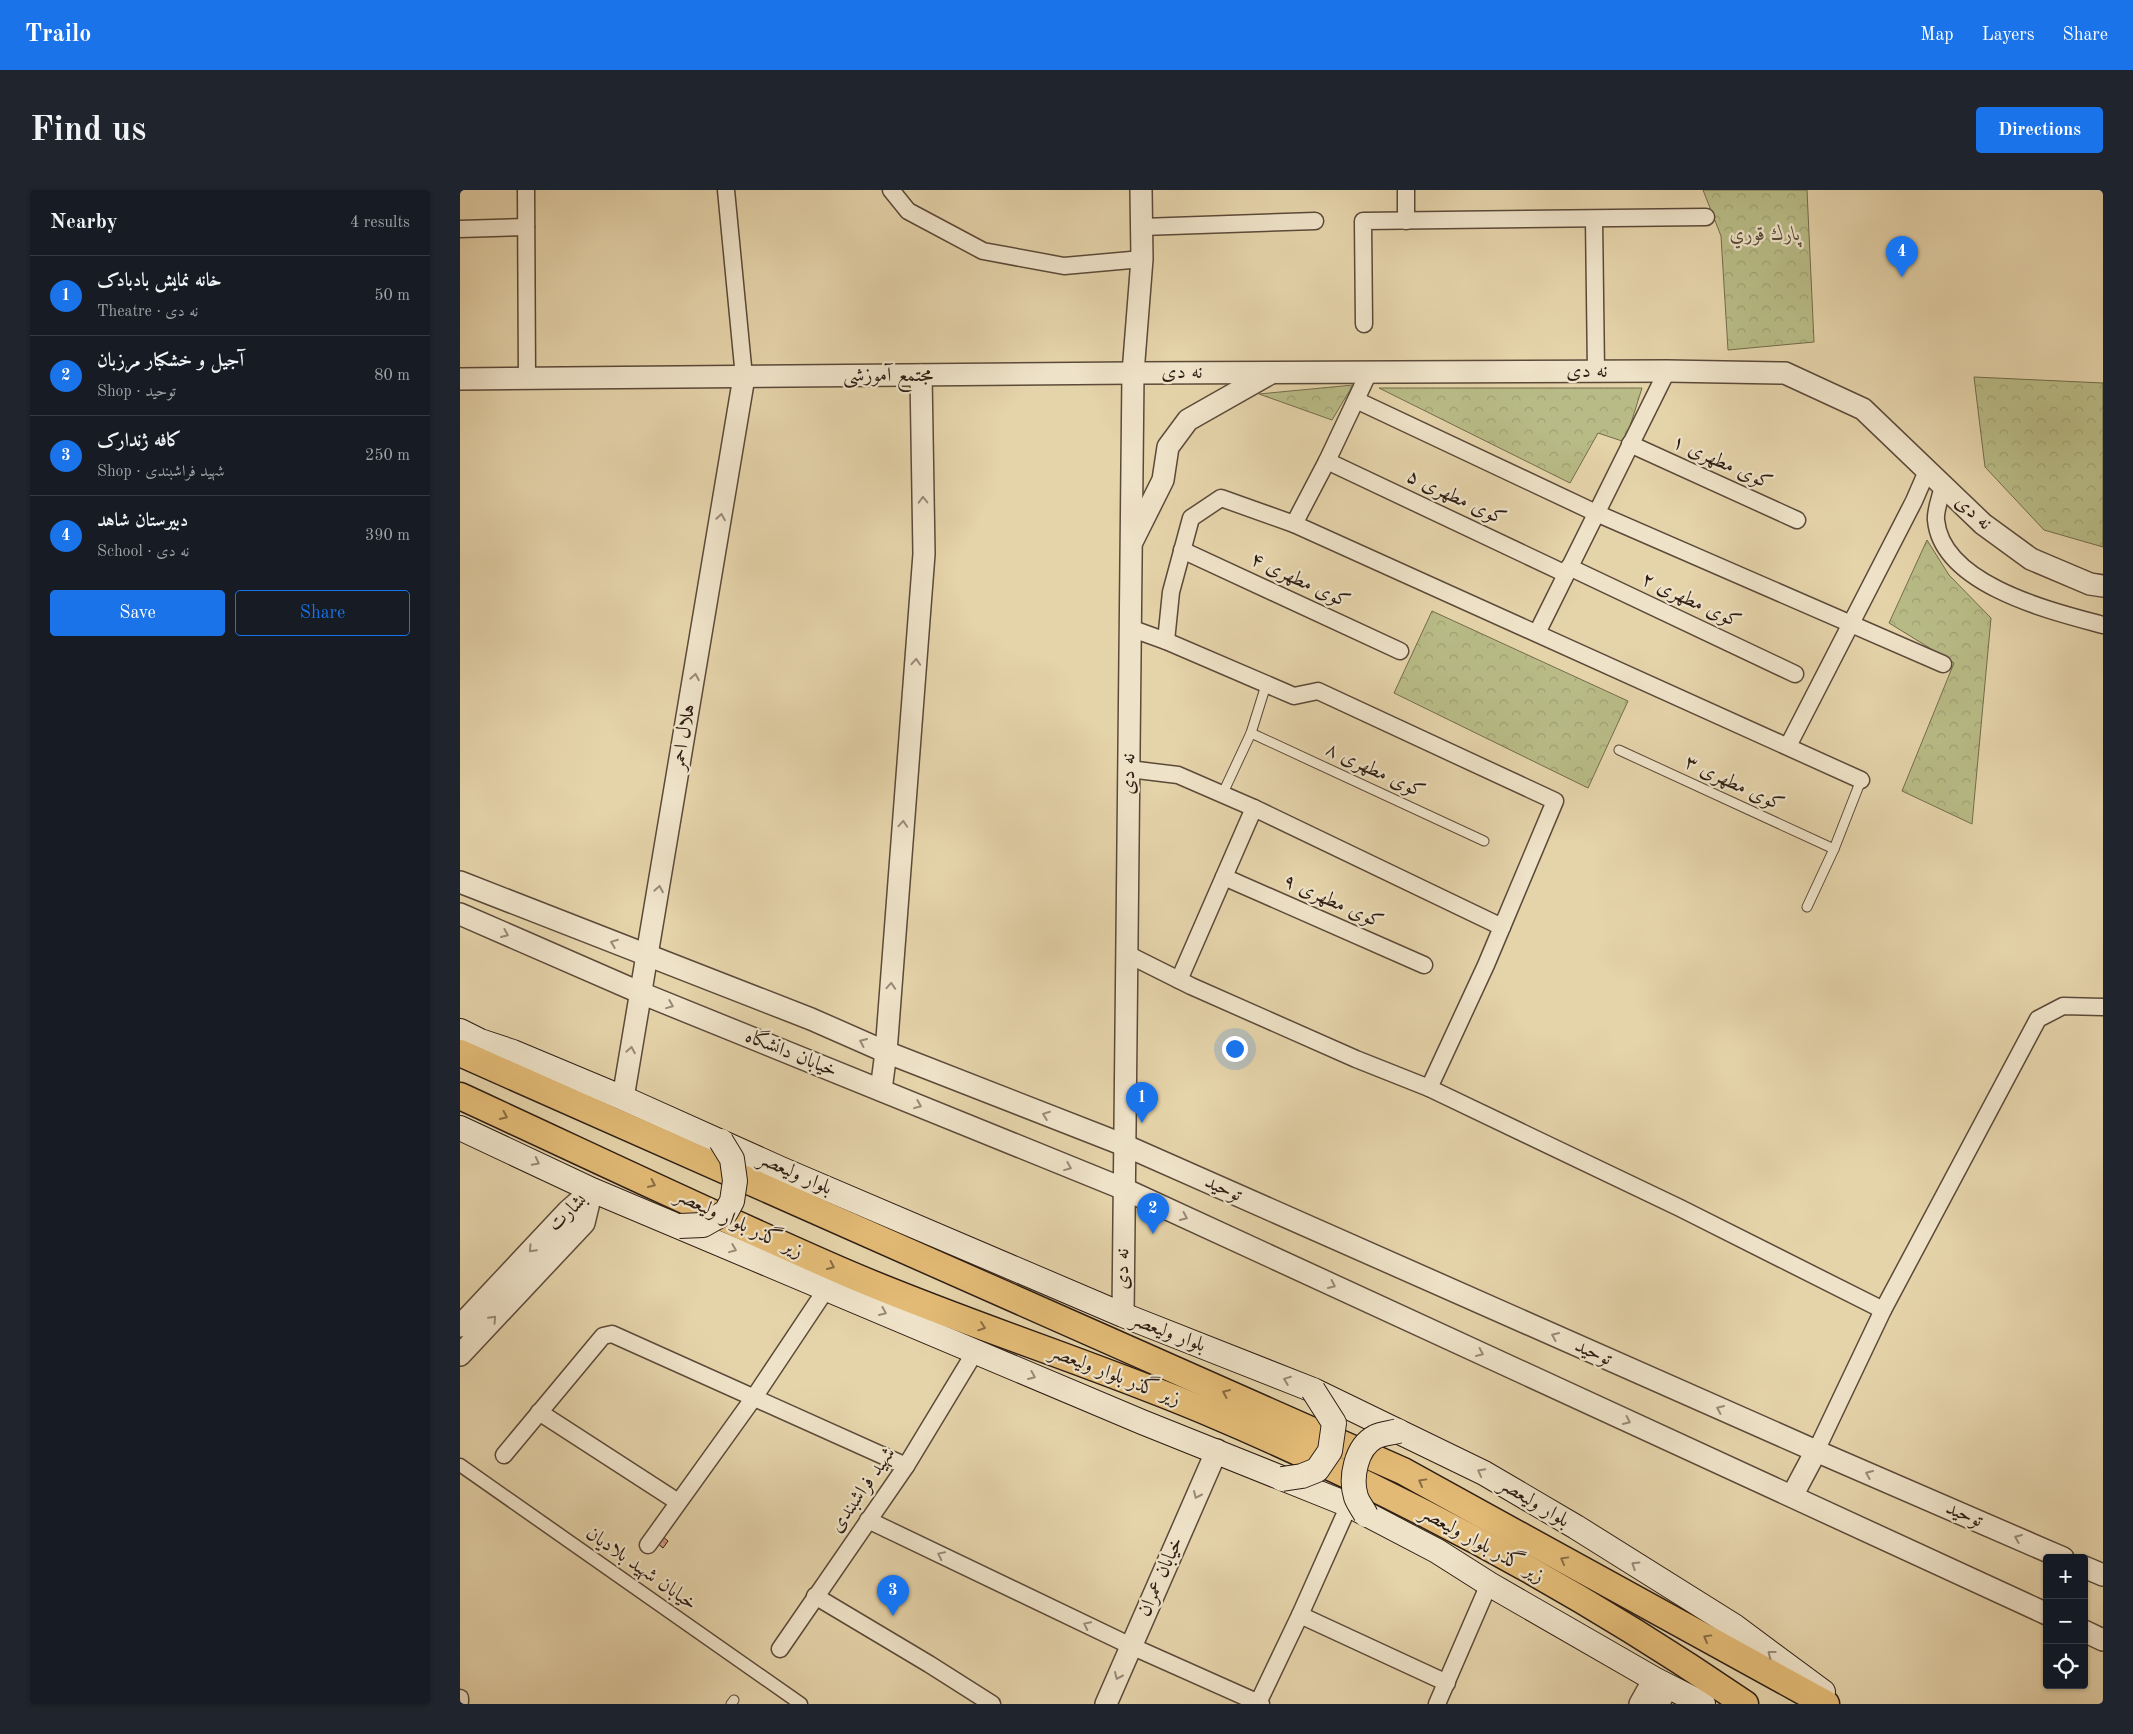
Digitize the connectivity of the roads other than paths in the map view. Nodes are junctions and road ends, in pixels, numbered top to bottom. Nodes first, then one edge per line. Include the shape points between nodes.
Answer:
1 (526, 190) edge
2 (726, 190) edge
3 (890, 190) edge
4 (1141, 190) edge
5 (1406, 190) edge
6 (1706, 217) dead end
7 (1594, 219) junction
8 (1315, 221) dead end
9 (1406, 221) junction
10 (526, 227) junction
11 (1142, 227) junction
12 (460, 229) edge
13 (1142, 259) junction
14 (1364, 324) dead end
15 (1667, 371) junction
16 (1369, 372) junction
17 (1596, 372) junction
18 (1133, 373) junction
19 (1272, 373) junction
20 (921, 375) junction
21 (744, 377) junction
22 (528, 378) junction
23 (460, 379) edge
24 (1356, 400) junction
25 (1630, 444) junction
26 (1327, 461) junction
27 (1928, 471) junction
28 (1943, 486) junction
29 (1596, 513) junction
30 (1797, 520) dead end
31 (1294, 524) junction
32 (1131, 545) junction
33 (1182, 550) junction
34 (1568, 570) junction
35 (2103, 586) edge
36 (1851, 623) junction
37 (2103, 625) edge
38 (1130, 628) junction
39 (1537, 633) junction
40 (1166, 641) junction
41 (1400, 651) dead end
42 (1943, 664) dead end
43 (1795, 674) dead end
44 (1266, 685) junction
45 (1251, 733) junction
46 (1788, 746) junction
47 (1619, 750) dead end
48 (1129, 769) junction
49 (1861, 780) joint
50 (1222, 795) junction
51 (1254, 808) junction
52 (1484, 841) dead end
53 (1834, 849) junction
54 (1224, 877) junction
55 (460, 882) edge
56 (1807, 907) dead end
57 (460, 914) edge
58 (1502, 927) junction
59 (1127, 954) junction
60 (647, 956) junction
61 (1424, 965) dead end
62 (1179, 980) junction
63 (641, 993) junction
64 (2103, 1007) edge
65 (460, 1031) edge
66 (886, 1052) junction
67 (460, 1053) edge
68 (1429, 1088) junction
69 (881, 1090) junction
70 (460, 1096) edge
71 (623, 1098) junction
72 (460, 1128) edge
73 (721, 1141) junction
74 (1124, 1145) junction
75 (592, 1190) junction
76 (1124, 1190) junction
77 (679, 1226) junction
78 (827, 1288) junction
79 (1883, 1310) junction
80 (1123, 1315) junction
81 (460, 1326) edge
82 (975, 1352) junction
83 (460, 1355) edge
84 (1313, 1390) junction
85 (755, 1396) junction
86 (539, 1412) junction
87 (1398, 1431) junction
88 (1217, 1450) junction
89 (1816, 1451) junction
90 (504, 1454) dead end
91 (460, 1465) edge
92 (906, 1466) junction
93 (1282, 1479) junction
94 (1792, 1496) junction
95 (678, 1502) junction
96 (1357, 1510) junction
97 (868, 1520) junction
98 (648, 1545) dead end
99 (2054, 1554) edge
100 (1489, 1584) junction
101 (814, 1596) junction
102 (2043, 1612) edge
103 (1300, 1615) junction
104 (1131, 1646) junction
105 (780, 1649) dead end
106 (1447, 1683) junction
107 (1660, 1690) edge
108 (1259, 1703) edge
109 (801, 1704) edge
110 (992, 1704) edge
111 (1106, 1704) edge
112 (1437, 1704) edge
113 (1640, 1704) edge
114 (1703, 1704) edge
115 (1745, 1704) edge
116 (1826, 1704) edge
117 (1838, 1704) edge

1 - 10 street
2 - 21 street
3 - 13 street via 908,211 983,251 1064,266
4 - 11 street
5 - 9 street
6 - 7 street
7 - 9 street
7 - 17 street
8 - 11 street
9 - 14 street via 1363,221
10 - 12 street
10 - 22 street
11 - 13 street
13 - 18 street
15 - 17 street, نه دی
15 - 25 street
15 - 27 street, نه دی via 1785,373 1863,409
16 - 17 street, نه دی
16 - 19 street, نه دی
16 - 24 street
18 - 19 street, نه دی
18 - 20 street, مجتمع آموزشی
18 - 32 street, نه دی
19 - 32 street via 1188,420 1168,447 1163,480
20 - 21 street, مجتمع آموزشی
66 -> 20 street via 924,554
21 - 22 street, مجتمع آموزشی
60 -> 21 street, هلال احمر
22 - 23 street, مجتمع آموزشی
24 - 26 street
24 - 29 street
25 - 29 street
25 - 30 street, کوی مطهری ۱
26 - 31 street
26 - 34 street, کوی مطهری ۵
27 - 28 street, نه دی
27 - 36 street
28 - 35 street, نه دی via 1983,524 2032,559 2090,584
28 - 37 street via 1936,518 1941,541 1958,563 2001,591 2051,611
29 - 34 street
29 - 36 street
31 - 33 street via 1221,498 1191,518
31 - 39 street
32 - 38 street, نه دی
33 - 40 street via 1171,592
33 - 41 street, کوی مطهری ۴
34 - 39 street
34 - 43 street, کوی مطهری ۲
36 - 42 street
36 - 46 street
38 - 40 street
38 - 48 street, نه دی
39 - 46 street
40 - 44 street
44 - 45 lane
44 - 58 street via 1294,696 1318,691 1555,801
45 - 50 lane
45 - 52 lane, کوی مطهری ۸
46 - 49 street
47 - 53 lane, کوی مطهری ۳
48 - 50 street via 1178,776
48 - 59 street, نه دی
49 - 53 lane
50 - 51 street
51 - 54 street
51 - 58 street
53 - 56 lane
54 - 61 street, کوی مطهری ۹
54 - 62 street
60 -> 55 street, خیابان دانشگاه
57 -> 63 street, خیابان دانشگاه
58 - 68 street
59 - 62 street
59 - 74 street, نه دی
60 - 63 street, هلال احمر
66 -> 60 street, خیابان دانشگاه
62 - 68 street
63 -> 69 street, خیابان دانشگاه
71 -> 63 street, هلال احمر
64 - 79 street via 2063,1006 2038,1019
65 - 71 main road, بلوار ولیعصر
66 - 69 street
74 -> 66 street, خیابان دانشگاه
116 -> 67 main road, بلوار ولیعصر via 1403,1471
68 - 79 street
69 -> 76 street, خیابان دانشگاه
70 -> 115 main road, زیر گذر بلوار ولیعصر via 845,1272 1202,1410 1365,1482 1510,1559 1676,1656
71 - 73 main road, بلوار ولیعصر
72 -> 75 main road
73 - 77 main road, bridge via 732,1159 735,1181 732,1201 726,1212 704,1225
73 - 80 main road, بلوار ولیعصر
74 - 76 street, نه دی
89 -> 74 street, توحید
75 - 77 main road
75 -> 81 street, بشارت via 568,1211
83 -> 75 street, بشارت via 584,1223
76 - 80 street, نه دی
76 -> 94 street, توحید
77 -> 78 main road
78 -> 82 main road
78 - 85 street
79 - 89 street
84 -> 80 main road, بلوار ولیعصر
82 -> 88 main road
82 - 92 street, شهید فراشبندی
84 - 87 main road, بلوار ولیعصر
84 - 93 main road, bridge via 1334,1423 1330,1451 1317,1470
85 - 86 street via 612,1334 603,1336
85 - 92 street
85 - 95 street
86 - 90 street
86 - 95 street
87 - 96 main road, bridge via 1375,1437 1363,1448 1357,1461 1354,1486
117 -> 87 main road, بلوار ولیعصر via 1734,1626 1618,1553 1484,1473
88 - 93 main road
88 -> 104 street, خیابان عمران
89 - 94 street
99 -> 89 street, توحید
91 - 109 street, خیابان شهید بلادیان
92 - 97 street, شهید فراشبندی
93 - 96 main road
94 - 102 street, توحید
95 - 98 street
96 - 100 main road via 1437,1551
96 - 103 street
97 - 101 street, شهید فراشبندی
104 -> 97 street
100 - 106 street
100 - 107 main road
101 - 105 street, شهید فراشبندی
101 - 110 street
103 - 106 street
103 - 108 street
104 - 108 street
104 -> 111 street, خیابان عمران
106 - 112 street
107 - 113 street
107 - 114 main road

